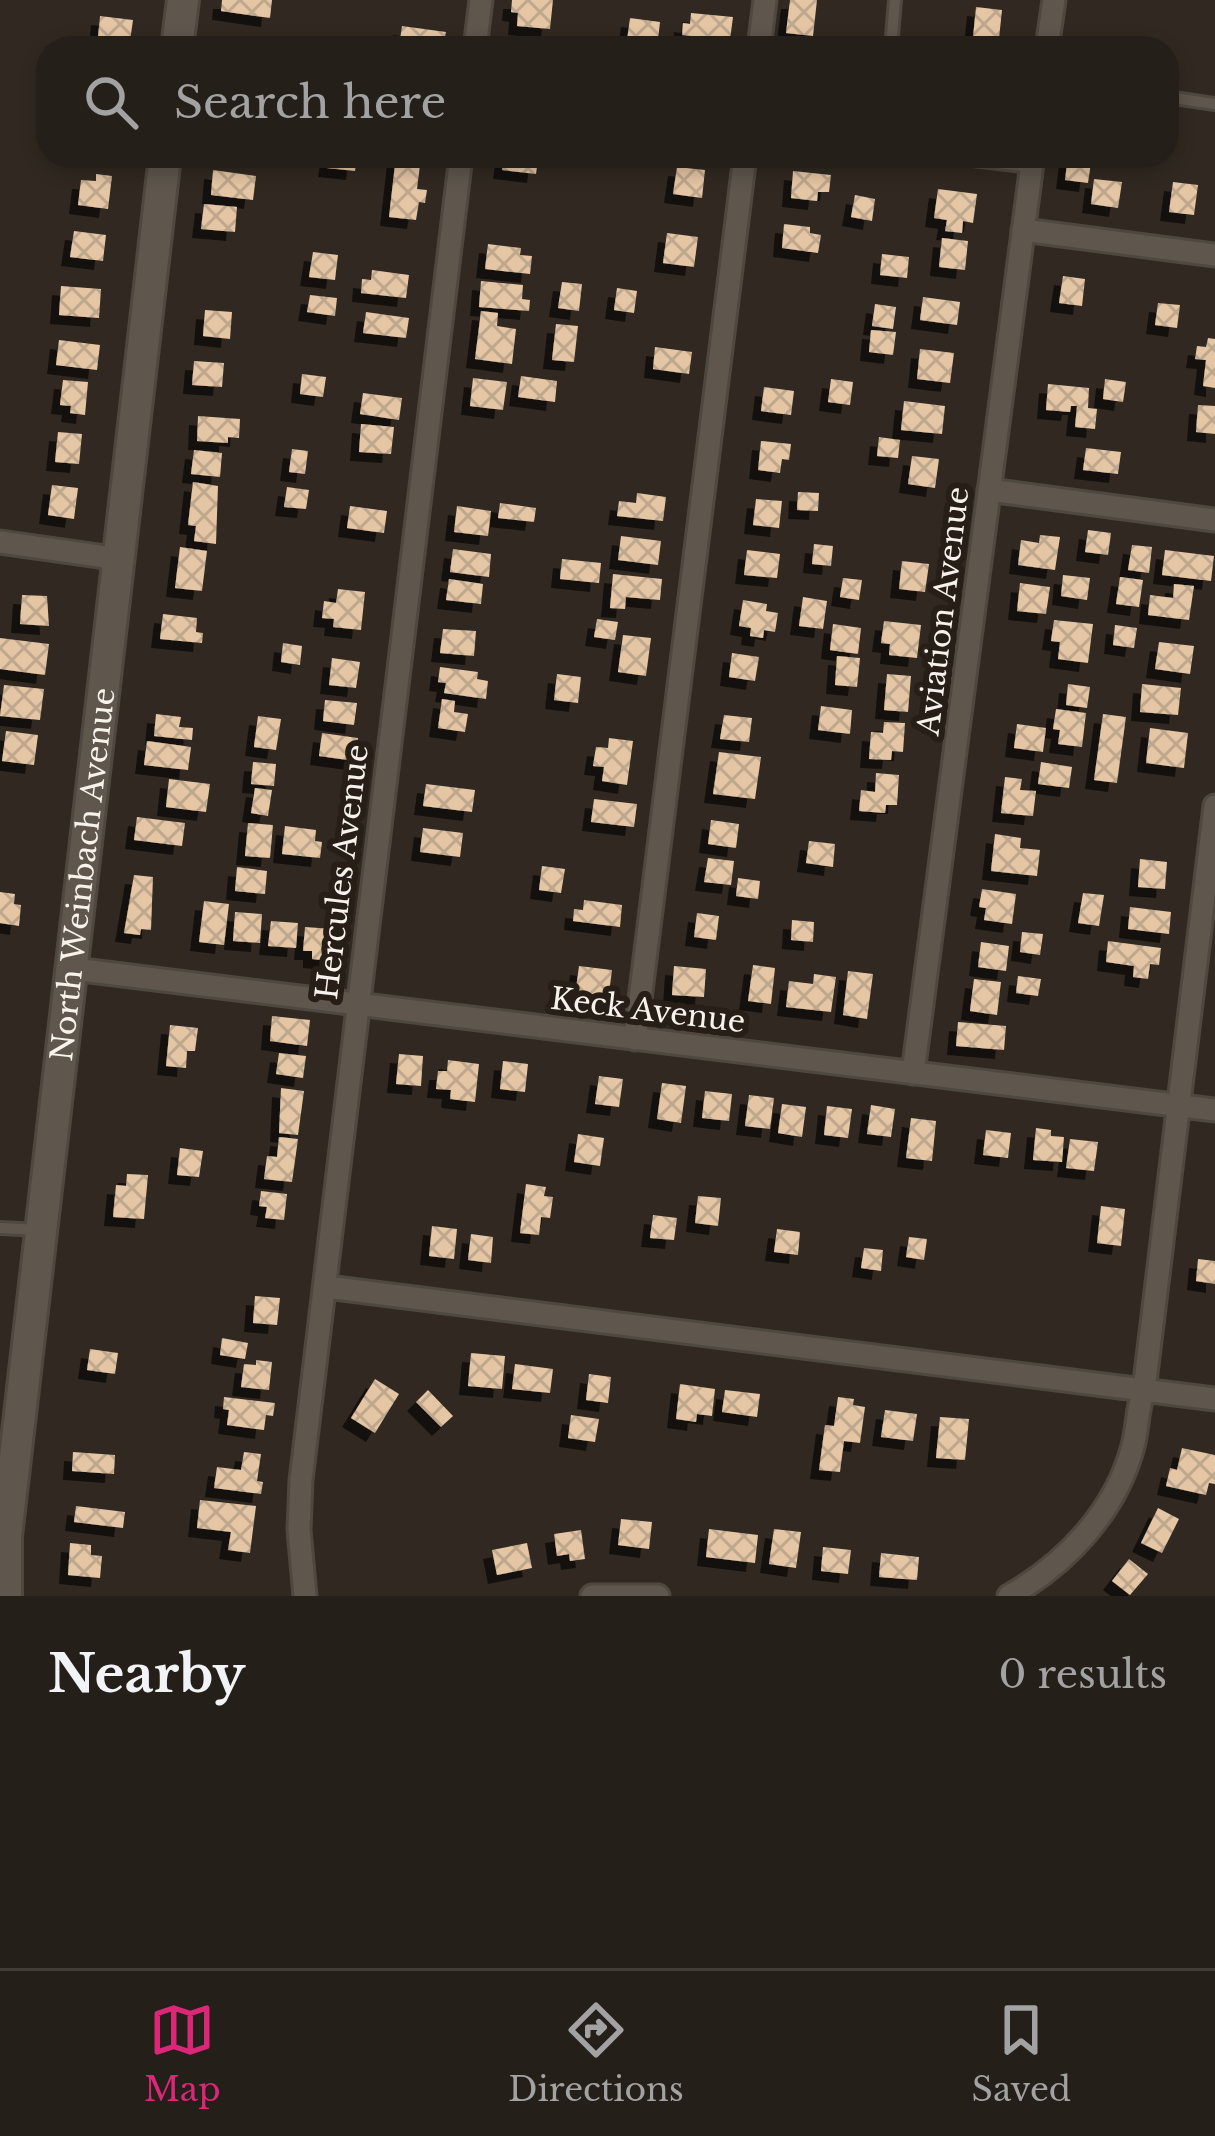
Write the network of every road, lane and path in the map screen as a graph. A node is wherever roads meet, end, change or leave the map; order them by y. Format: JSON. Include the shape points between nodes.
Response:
{"nodes":[{"id":1,"x":183,"y":0,"type":"edge"},
{"id":2,"x":481,"y":0,"type":"edge"},
{"id":3,"x":765,"y":0,"type":"edge"},
{"id":4,"x":895,"y":0,"type":"edge"},
{"id":5,"x":1054,"y":0,"type":"edge"},
{"id":6,"x":178,"y":36,"type":"edge"},
{"id":7,"x":476,"y":36,"type":"edge"},
{"id":8,"x":760,"y":36,"type":"edge"},
{"id":9,"x":892,"y":36,"type":"edge"},
{"id":10,"x":1049,"y":36,"type":"edge"},
{"id":11,"x":1179,"y":100,"type":"edge"},
{"id":12,"x":1215,"y":104,"type":"edge"},
{"id":13,"x":164,"y":168,"type":"edge"},
{"id":14,"x":460,"y":168,"type":"edge"},
{"id":15,"x":744,"y":168,"type":"edge"},
{"id":16,"x":1031,"y":168,"type":"edge"},
{"id":17,"x":1023,"y":230,"type":"junction"},
{"id":18,"x":1215,"y":255,"type":"edge"},
{"id":19,"x":989,"y":490,"type":"junction"},
{"id":20,"x":1215,"y":520,"type":"edge"},
{"id":21,"x":0,"y":542,"type":"edge"},
{"id":22,"x":120,"y":560,"type":"junction"},
{"id":23,"x":1215,"y":806,"type":"edge"},
{"id":24,"x":74,"y":969,"type":"junction"},
{"id":25,"x":356,"y":1004,"type":"junction"},
{"id":26,"x":635,"y":1039,"type":"junction"},
{"id":27,"x":913,"y":1073,"type":"junction"},
{"id":28,"x":1178,"y":1106,"type":"junction"},
{"id":29,"x":1215,"y":1110,"type":"edge"},
{"id":30,"x":0,"y":1228,"type":"edge"},
{"id":31,"x":43,"y":1230,"type":"junction"},
{"id":32,"x":327,"y":1287,"type":"junction"},
{"id":33,"x":1144,"y":1390,"type":"junction"},
{"id":34,"x":1215,"y":1400,"type":"edge"},
{"id":35,"x":6,"y":1596,"type":"edge"},
{"id":36,"x":304,"y":1596,"type":"edge"},
{"id":37,"x":592,"y":1596,"type":"edge"},
{"id":38,"x":658,"y":1596,"type":"edge"},
{"id":39,"x":1009,"y":1596,"type":"edge"}],
"edges":[{"from":1,"to":6,"type":"main road"},
{"from":2,"to":7,"type":"street"},
{"from":3,"to":8,"type":"street"},
{"from":4,"to":9,"type":"lane"},
{"from":5,"to":10,"type":"street"},
{"from":11,"to":12,"type":"lane"},
{"from":13,"to":22,"type":"main road","name":"North Weinbach Avenue"},
{"from":14,"to":25,"type":"street","name":"Hercules Avenue"},
{"from":15,"to":26,"type":"street"},
{"from":16,"to":17,"type":"street","name":"Aviation Avenue"},
{"from":17,"to":18,"type":"street"},
{"from":17,"to":19,"type":"street","name":"Aviation Avenue"},
{"from":19,"to":20,"type":"street"},
{"from":19,"to":27,"type":"street","name":"Aviation Avenue"},
{"from":21,"to":22,"type":"street"},
{"from":22,"to":24,"type":"main road","name":"North Weinbach Avenue"},
{"from":23,"to":28,"type":"street"},
{"from":24,"to":25,"type":"street","name":"Keck Avenue"},
{"from":24,"to":31,"type":"main road","name":"North Weinbach Avenue"},
{"from":25,"to":26,"type":"street","name":"Keck Avenue"},
{"from":25,"to":32,"type":"street","name":"Hercules Avenue"},
{"from":26,"to":27,"type":"street","name":"Keck Avenue"},
{"from":27,"to":28,"type":"street","name":"Keck Avenue"},
{"from":28,"to":29,"type":"street","name":"Keck Avenue"},
{"from":28,"to":33,"type":"street"},
{"from":30,"to":31,"type":"lane"},
{"from":31,"to":35,"type":"main road","name":"North Weinbach Avenue","via":[[6,1536]]},
{"from":32,"to":33,"type":"street"},
{"from":32,"to":36,"type":"street","name":"Hercules Avenue","via":[[301,1480]]},
{"from":33,"to":34,"type":"street"},
{"from":33,"to":39,"type":"street","via":[[1132,1450],[1102,1512],[1065,1556]]},
{"from":37,"to":38,"type":"street"}]}
